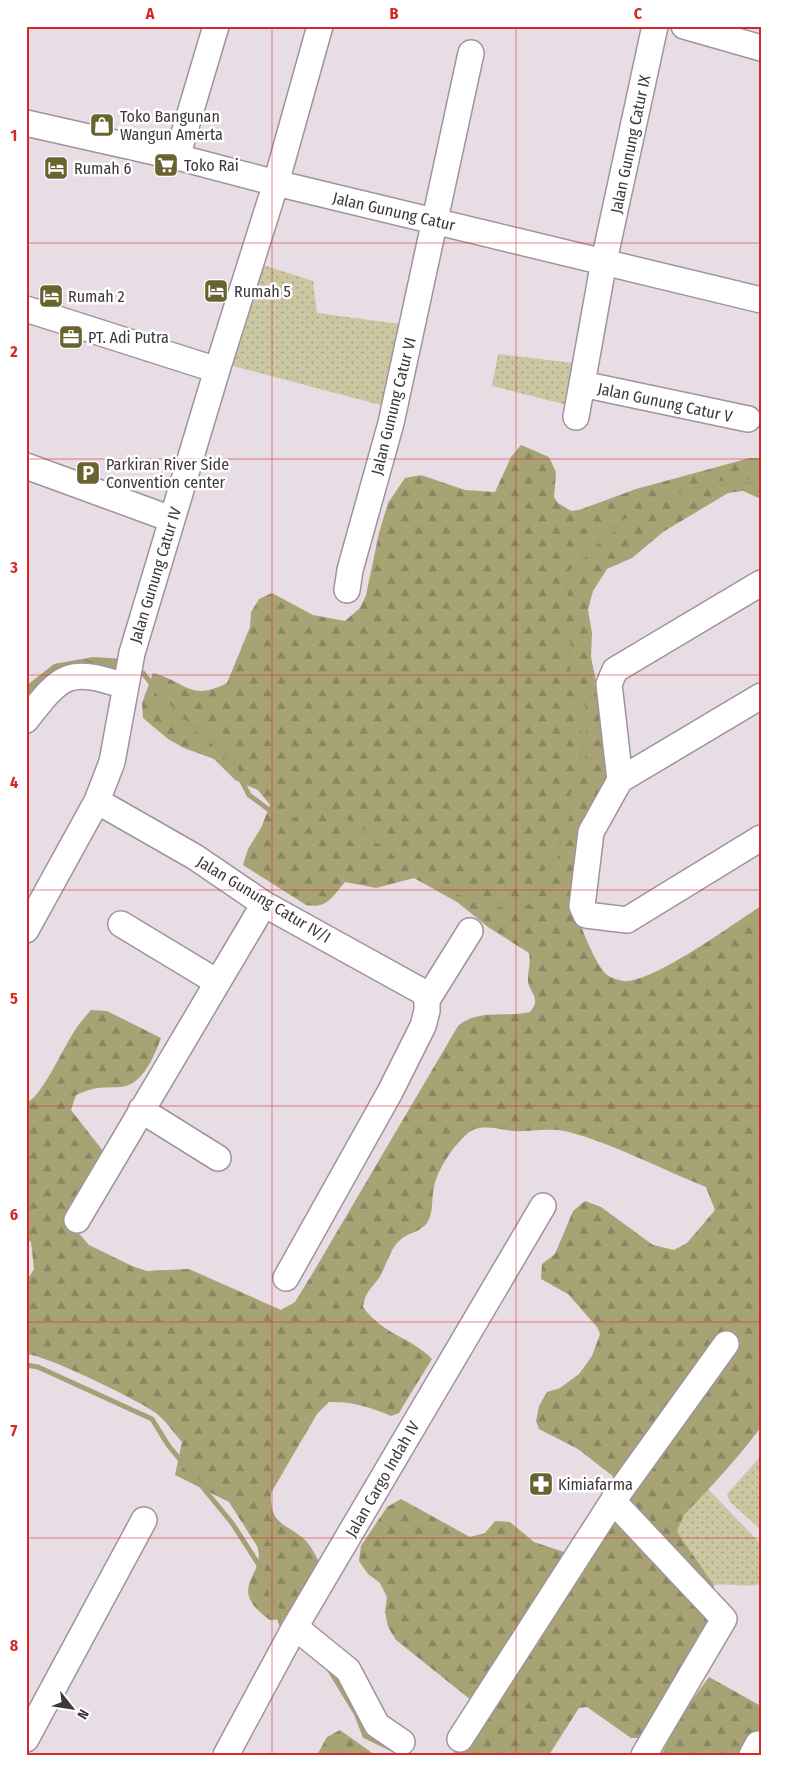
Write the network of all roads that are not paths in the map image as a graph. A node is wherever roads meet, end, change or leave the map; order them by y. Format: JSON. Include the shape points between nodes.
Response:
{"nodes":[{"id":1,"x":216,"y":26,"type":"edge"},
{"id":2,"x":320,"y":26,"type":"edge"},
{"id":3,"x":655,"y":26,"type":"edge"},
{"id":4,"x":684,"y":26,"type":"edge"},
{"id":5,"x":761,"y":48,"type":"edge"},
{"id":6,"x":471,"y":53,"type":"dead end"},
{"id":7,"x":26,"y":123,"type":"edge"},
{"id":8,"x":177,"y":157,"type":"junction"},
{"id":9,"x":276,"y":183,"type":"junction"},
{"id":10,"x":434,"y":220,"type":"junction"},
{"id":11,"x":604,"y":261,"type":"junction"},
{"id":12,"x":761,"y":300,"type":"edge"},
{"id":13,"x":26,"y":309,"type":"edge"},
{"id":14,"x":217,"y":370,"type":"junction"},
{"id":15,"x":582,"y":384,"type":"junction"},
{"id":16,"x":576,"y":417,"type":"dead end"},
{"id":17,"x":748,"y":419,"type":"dead end"},
{"id":18,"x":26,"y":466,"type":"edge"},
{"id":19,"x":172,"y":519,"type":"junction"},
{"id":20,"x":761,"y":583,"type":"edge"},
{"id":21,"x":347,"y":590,"type":"dead end"},
{"id":22,"x":125,"y":684,"type":"junction"},
{"id":23,"x":761,"y":696,"type":"edge"},
{"id":24,"x":26,"y":720,"type":"edge"},
{"id":25,"x":620,"y":780,"type":"junction"},
{"id":26,"x":97,"y":801,"type":"junction"},
{"id":27,"x":761,"y":838,"type":"edge"},
{"id":28,"x":264,"y":904,"type":"junction"},
{"id":29,"x":121,"y":924,"type":"dead end"},
{"id":30,"x":26,"y":930,"type":"edge"},
{"id":31,"x":470,"y":931,"type":"dead end"},
{"id":32,"x":217,"y":982,"type":"junction"},
{"id":33,"x":427,"y":1000,"type":"junction"},
{"id":34,"x":142,"y":1110,"type":"junction"},
{"id":35,"x":218,"y":1158,"type":"dead end"},
{"id":36,"x":543,"y":1206,"type":"dead end"},
{"id":37,"x":77,"y":1220,"type":"dead end"},
{"id":38,"x":286,"y":1278,"type":"dead end"},
{"id":39,"x":726,"y":1344,"type":"dead end"},
{"id":40,"x":613,"y":1502,"type":"junction"},
{"id":41,"x":144,"y":1520,"type":"dead end"},
{"id":42,"x":295,"y":1627,"type":"junction"},
{"id":43,"x":26,"y":1739,"type":"edge"},
{"id":44,"x":460,"y":1740,"type":"dead end"},
{"id":45,"x":402,"y":1742,"type":"dead end"},
{"id":46,"x":226,"y":1755,"type":"edge"},
{"id":47,"x":644,"y":1755,"type":"edge"}],
"edges":[{"from":1,"to":8,"type":"street"},
{"from":2,"to":9,"type":"street"},
{"from":3,"to":11,"type":"street","name":"Jalan Gunung Catur IX"},
{"from":4,"to":5,"type":"street"},
{"from":6,"to":10,"type":"street","name":"Jalan Gunung Catur VI"},
{"from":7,"to":8,"type":"street","name":"Jalan Gunung Catur"},
{"from":8,"to":9,"type":"street","name":"Jalan Gunung Catur"},
{"from":9,"to":10,"type":"street","name":"Jalan Gunung Catur"},
{"from":9,"to":14,"type":"street","name":"Jalan Gunung Catur IV"},
{"from":10,"to":11,"type":"street","name":"Jalan Gunung Catur"},
{"from":10,"to":21,"type":"street","name":"Jalan Gunung Catur VI","via":[[391,423]]},
{"from":11,"to":12,"type":"street","name":"Jalan Gunung Catur"},
{"from":11,"to":15,"type":"street","name":"Jalan Gunung Catur IX"},
{"from":13,"to":14,"type":"street"},
{"from":14,"to":19,"type":"street","name":"Jalan Gunung Catur IV"},
{"from":15,"to":16,"type":"street","name":"Jalan Gunung Catur IX"},
{"from":15,"to":17,"type":"street","name":"Jalan Gunung Catur V"},
{"from":18,"to":19,"type":"street"},
{"from":19,"to":22,"type":"street","name":"Jalan Gunung Catur IV"},
{"from":20,"to":25,"type":"street","via":[[615,670],[609,684]]},
{"from":22,"to":24,"type":"street","via":[[77,674],[55,685]]},
{"from":22,"to":26,"type":"street","name":"Jalan Gunung Catur IV","via":[[112,762]]},
{"from":23,"to":25,"type":"street"},
{"from":25,"to":27,"type":"street","via":[[591,832],[582,906],[586,915],[627,920]]},
{"from":26,"to":28,"type":"street","name":"Jalan Gunung Catur IV/I","via":[[195,857]]},
{"from":26,"to":30,"type":"street","name":"Jalan Gunung Catur IV"},
{"from":28,"to":32,"type":"street"},
{"from":28,"to":33,"type":"street","name":"Jalan Gunung Catur IV/I","via":[[423,992]]},
{"from":29,"to":32,"type":"street"},
{"from":31,"to":33,"type":"street"},
{"from":32,"to":34,"type":"street"},
{"from":33,"to":38,"type":"street","via":[[423,1026],[390,1092]]},
{"from":34,"to":35,"type":"street"},
{"from":34,"to":37,"type":"street"},
{"from":36,"to":42,"type":"street","name":"Jalan Cargo Indah IV"},
{"from":39,"to":40,"type":"street"},
{"from":40,"to":44,"type":"street"},
{"from":40,"to":47,"type":"street","via":[[724,1619]]},
{"from":41,"to":43,"type":"street"},
{"from":42,"to":45,"type":"street","via":[[348,1670],[377,1725]]},
{"from":42,"to":46,"type":"street","name":"Jalan Cargo Indah IV"}]}
